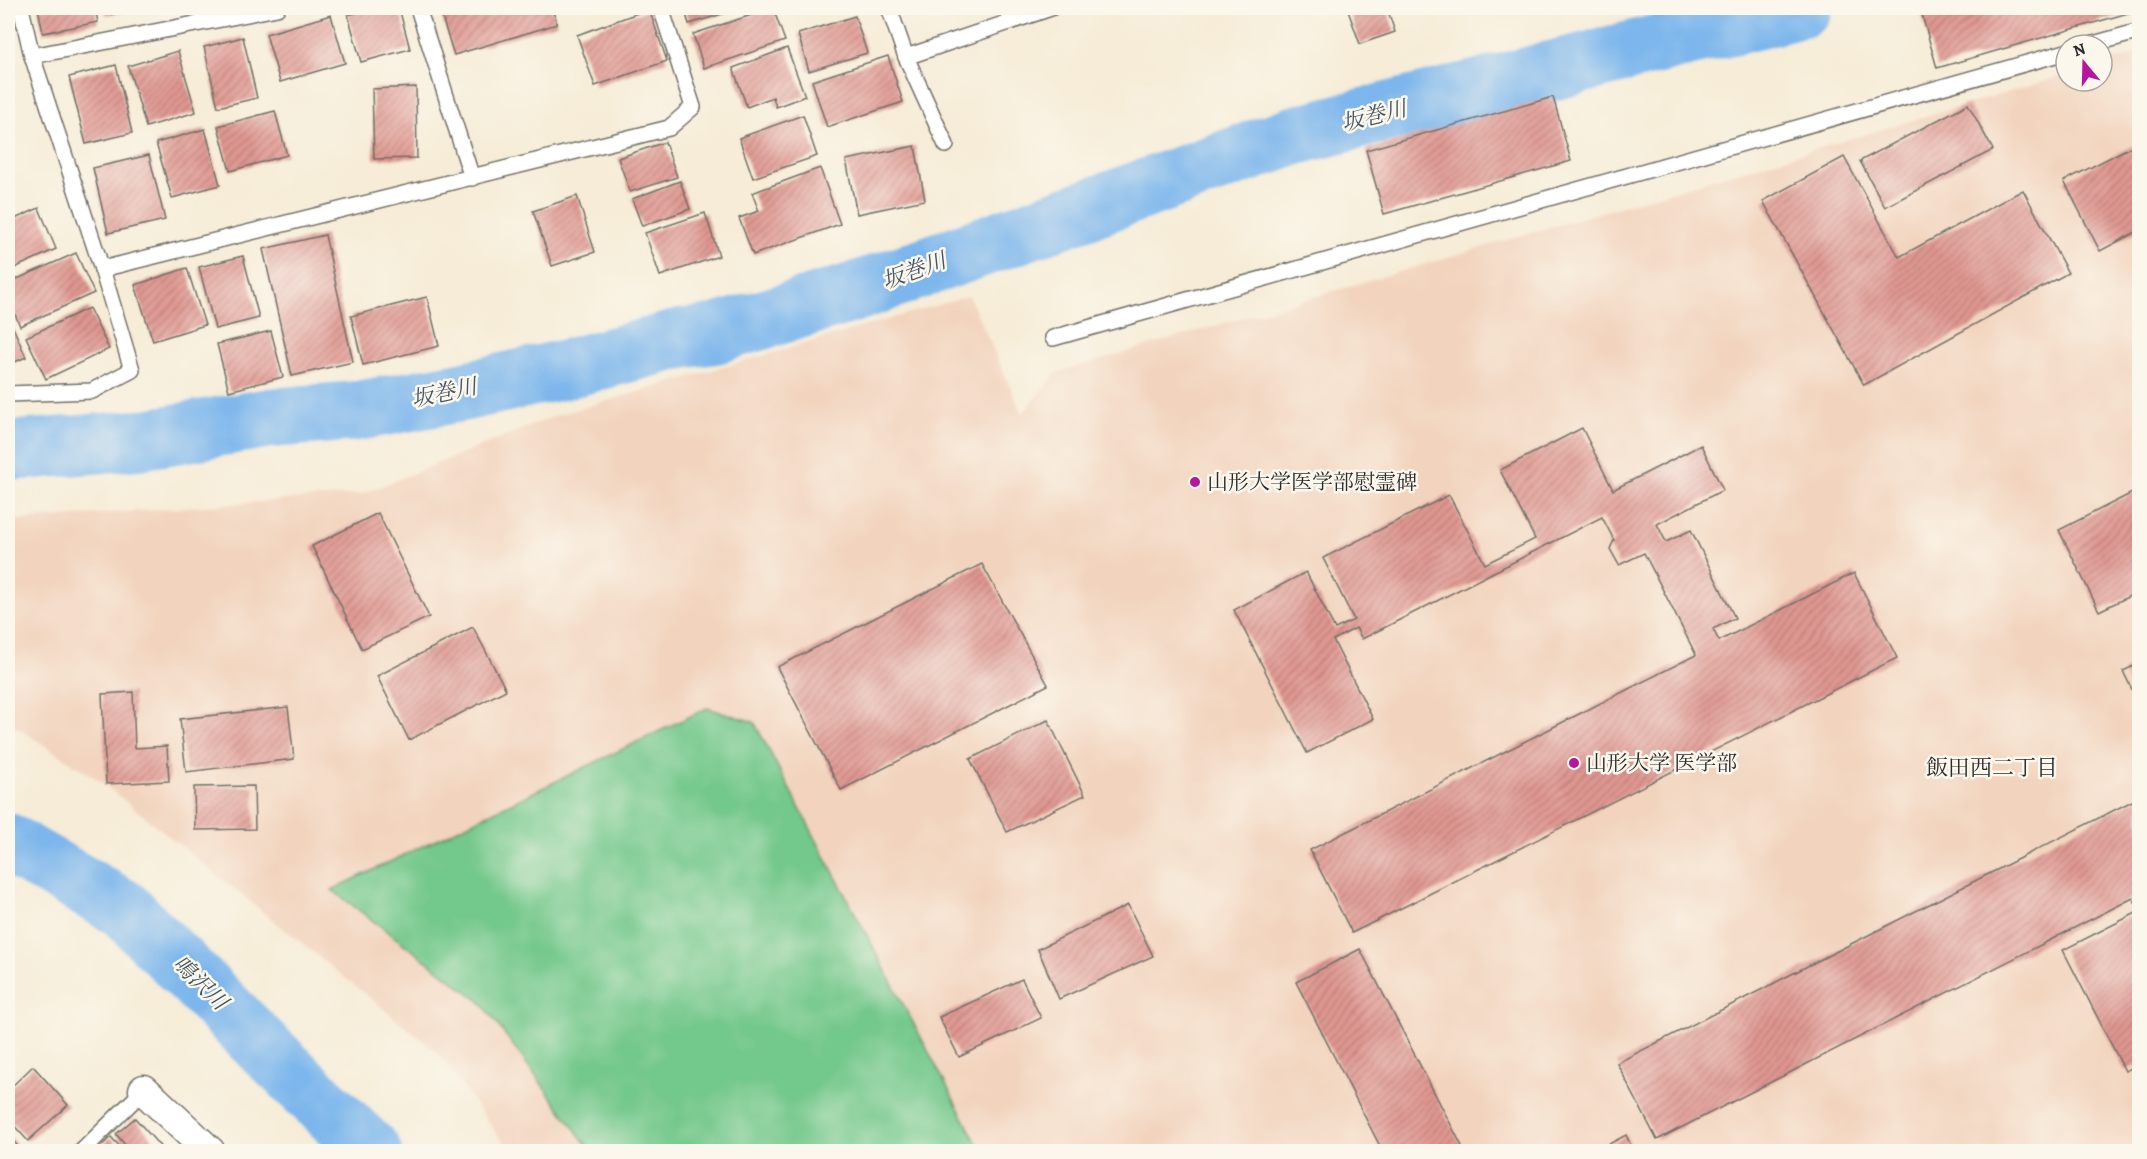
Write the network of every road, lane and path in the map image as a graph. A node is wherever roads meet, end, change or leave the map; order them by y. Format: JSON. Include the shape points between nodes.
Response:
{"nodes":[{"id":1,"x":21,"y":8,"type":"edge"},
{"id":2,"x":277,"y":8,"type":"edge"},
{"id":3,"x":418,"y":8,"type":"edge"},
{"id":4,"x":661,"y":8,"type":"edge"},
{"id":5,"x":889,"y":8,"type":"edge"},
{"id":6,"x":1051,"y":8,"type":"edge"},
{"id":7,"x":2139,"y":31,"type":"edge"},
{"id":8,"x":2114,"y":38,"type":"edge"},
{"id":9,"x":2054,"y":55,"type":"edge"},
{"id":10,"x":32,"y":56,"type":"junction"},
{"id":11,"x":906,"y":57,"type":"junction"},
{"id":12,"x":946,"y":145,"type":"dead end"},
{"id":13,"x":472,"y":178,"type":"junction"},
{"id":14,"x":102,"y":269,"type":"junction"},
{"id":15,"x":1053,"y":338,"type":"dead end"},
{"id":16,"x":8,"y":394,"type":"edge"},
{"id":17,"x":144,"y":1090,"type":"joint"},
{"id":18,"x":81,"y":1152,"type":"edge"},
{"id":19,"x":210,"y":1152,"type":"edge"}],
"edges":[{"from":1,"to":10,"type":"lane"},
{"from":2,"to":10,"type":"lane"},
{"from":3,"to":13,"type":"lane"},
{"from":4,"to":13,"type":"lane","via":[[693,107],[669,128]]},
{"from":5,"to":11,"type":"lane"},
{"from":6,"to":11,"type":"lane"},
{"from":7,"to":8,"type":"lane"},
{"from":9,"to":15,"type":"lane"},
{"from":10,"to":14,"type":"lane"},
{"from":11,"to":12,"type":"lane"},
{"from":13,"to":14,"type":"lane"},
{"from":14,"to":16,"type":"lane","via":[[132,370],[92,391]]},
{"from":17,"to":18,"type":"lane"},
{"from":17,"to":19,"type":"street"}]}
